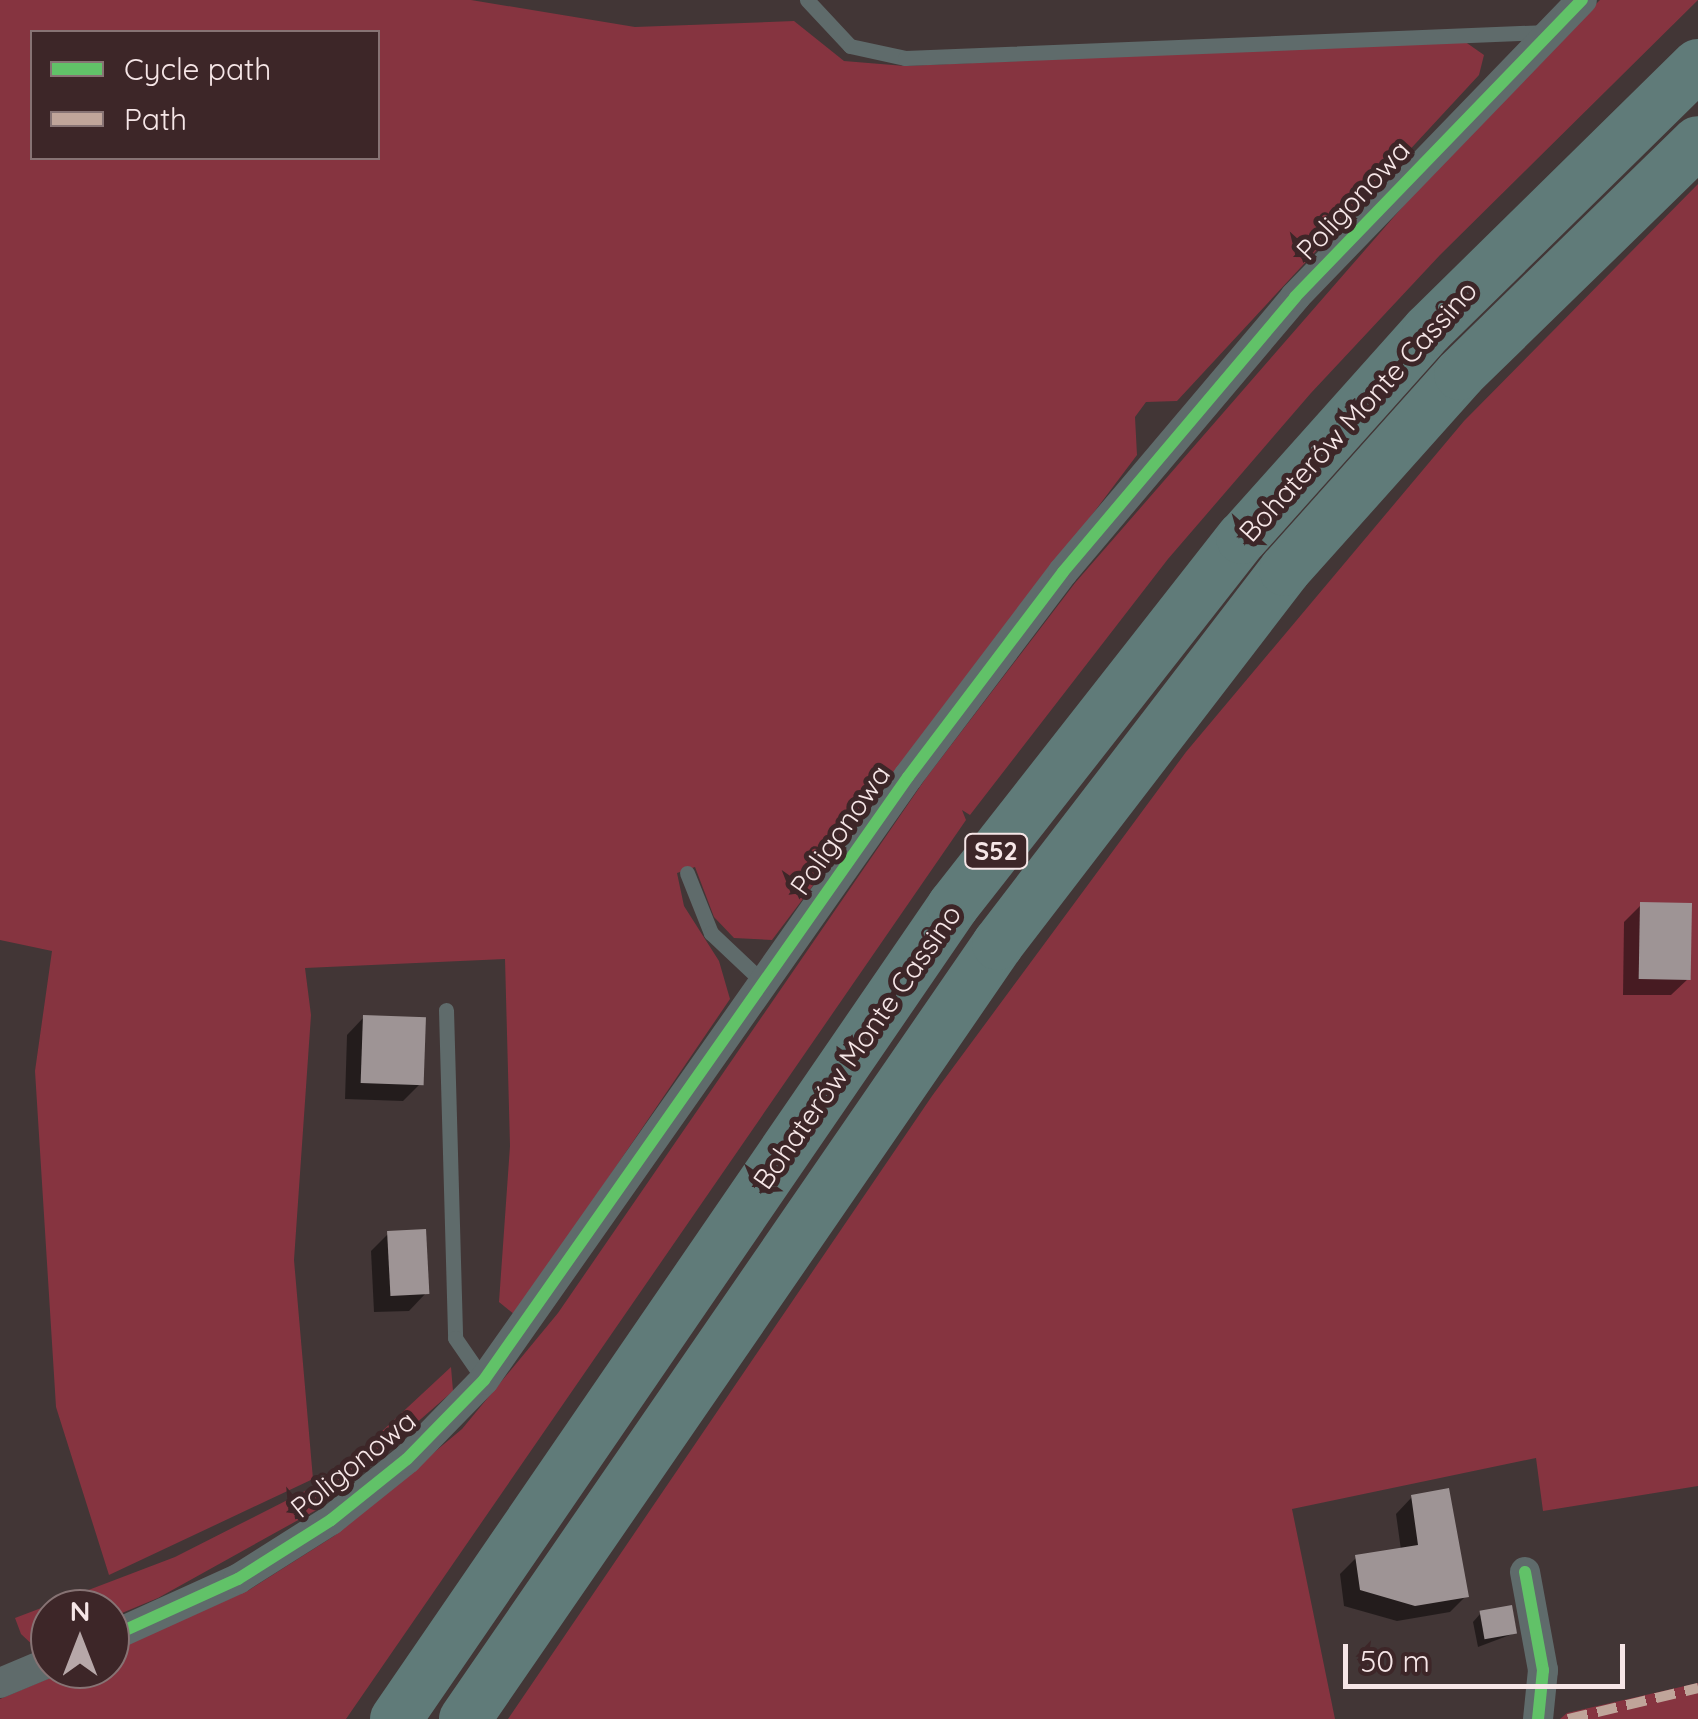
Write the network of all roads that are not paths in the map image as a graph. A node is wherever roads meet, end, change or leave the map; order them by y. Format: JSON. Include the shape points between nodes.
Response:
{"nodes":[{"id":1,"x":807,"y":0,"type":"edge"},
{"id":2,"x":1582,"y":0,"type":"edge"},
{"id":3,"x":1547,"y":32,"type":"junction"},
{"id":4,"x":1698,"y":65,"type":"edge"},
{"id":5,"x":1698,"y":142,"type":"edge"},
{"id":6,"x":687,"y":873,"type":"dead end"},
{"id":7,"x":762,"y":982,"type":"junction"},
{"id":8,"x":446,"y":1010,"type":"dead end"},
{"id":9,"x":484,"y":1380,"type":"junction"},
{"id":10,"x":1525,"y":1572,"type":"dead end"},
{"id":11,"x":130,"y":1628,"type":"edge"},
{"id":12,"x":30,"y":1670,"type":"edge"},
{"id":13,"x":0,"y":1683,"type":"edge"},
{"id":14,"x":396,"y":1719,"type":"edge"},
{"id":15,"x":465,"y":1719,"type":"edge"},
{"id":16,"x":1538,"y":1719,"type":"edge"}],
"edges":[{"from":1,"to":3,"type":"lane","via":[[850,46],[906,58]]},
{"from":2,"to":3,"type":"street","name":"Poligonowa"},
{"from":3,"to":7,"type":"street","name":"Poligonowa","via":[[1295,297],[1163,450],[908,777]]},
{"from":4,"to":14,"type":"highway","name":"Bohaterów Monte Cassino","number":"S52","via":[[1428,330],[1242,538],[954,906]]},
{"from":5,"to":15,"type":"highway","name":"Bohaterów Monte Cassino","number":"S52","via":[[1460,374],[1286,570],[998,944]]},
{"from":6,"to":7,"type":"lane","via":[[710,933]]},
{"from":7,"to":9,"type":"street","name":"Poligonowa"},
{"from":8,"to":9,"type":"lane","via":[[454,1338]]},
{"from":9,"to":11,"type":"street","name":"Poligonowa","via":[[407,1459],[331,1520],[238,1579]]},
{"from":10,"to":16,"type":"street","via":[[1543,1670]]},
{"from":12,"to":13,"type":"street"}]}
